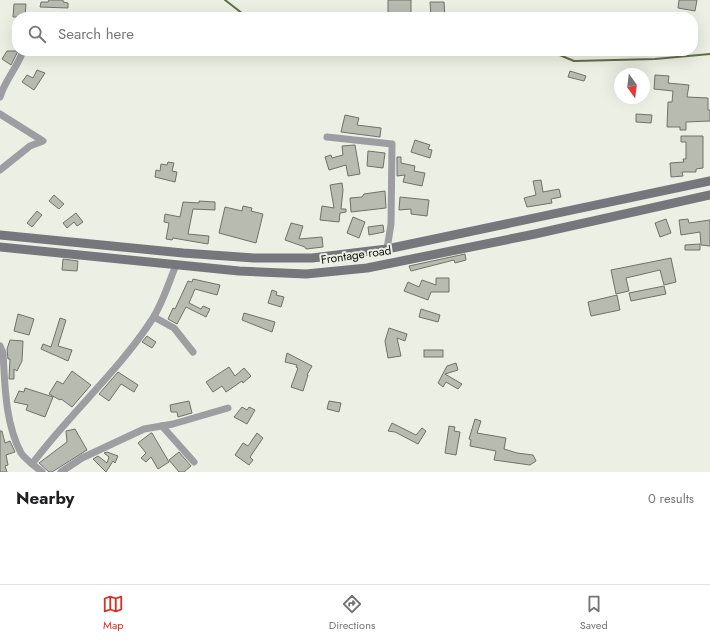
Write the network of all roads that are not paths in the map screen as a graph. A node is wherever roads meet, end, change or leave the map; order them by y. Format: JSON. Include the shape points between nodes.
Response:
{"nodes":[{"id":1,"x":21,"y":56,"type":"edge"},
{"id":2,"x":0,"y":97,"type":"edge"},
{"id":3,"x":0,"y":114,"type":"edge"},
{"id":4,"x":326,"y":137,"type":"dead end"},
{"id":5,"x":0,"y":170,"type":"edge"},
{"id":6,"x":710,"y":181,"type":"edge"},
{"id":7,"x":710,"y":195,"type":"edge"},
{"id":8,"x":0,"y":235,"type":"edge"},
{"id":9,"x":0,"y":247,"type":"edge"},
{"id":10,"x":387,"y":249,"type":"junction"},
{"id":11,"x":364,"y":253,"type":"junction"},
{"id":12,"x":176,"y":264,"type":"junction"},
{"id":13,"x":367,"y":268,"type":"junction"},
{"id":14,"x":154,"y":317,"type":"junction"},
{"id":15,"x":0,"y":346,"type":"edge"},
{"id":16,"x":193,"y":352,"type":"dead end"},
{"id":17,"x":228,"y":408,"type":"dead end"},
{"id":18,"x":162,"y":426,"type":"junction"},
{"id":19,"x":194,"y":462,"type":"dead end"},
{"id":20,"x":32,"y":464,"type":"junction"},
{"id":21,"x":42,"y":472,"type":"edge"},
{"id":22,"x":61,"y":472,"type":"edge"}],
"edges":[{"from":1,"to":2,"type":"street","via":[[3,86]]},
{"from":3,"to":5,"type":"street","via":[[43,141],[30,146]]},
{"from":4,"to":10,"type":"street","via":[[392,144],[391,224]]},
{"from":6,"to":10,"type":"main road"},
{"from":7,"to":13,"type":"main road","name":"Frontage road"},
{"from":8,"to":11,"type":"main road","via":[[254,258],[312,258]]},
{"from":9,"to":12,"type":"main road","name":"Frontage road"},
{"from":10,"to":11,"type":"main road"},
{"from":11,"to":13,"type":"main road"},
{"from":12,"to":13,"type":"main road","name":"Frontage road","via":[[239,271],[306,274]]},
{"from":12,"to":14,"type":"street"},
{"from":14,"to":16,"type":"street","via":[[174,328]]},
{"from":14,"to":20,"type":"street","via":[[116,369],[55,433]]},
{"from":15,"to":20,"type":"street","via":[[3,353],[8,410],[15,437],[22,454]]},
{"from":17,"to":18,"type":"street"},
{"from":18,"to":19,"type":"street"},
{"from":18,"to":22,"type":"street","via":[[131,434],[122,441],[82,458]]},
{"from":20,"to":21,"type":"street"}]}
